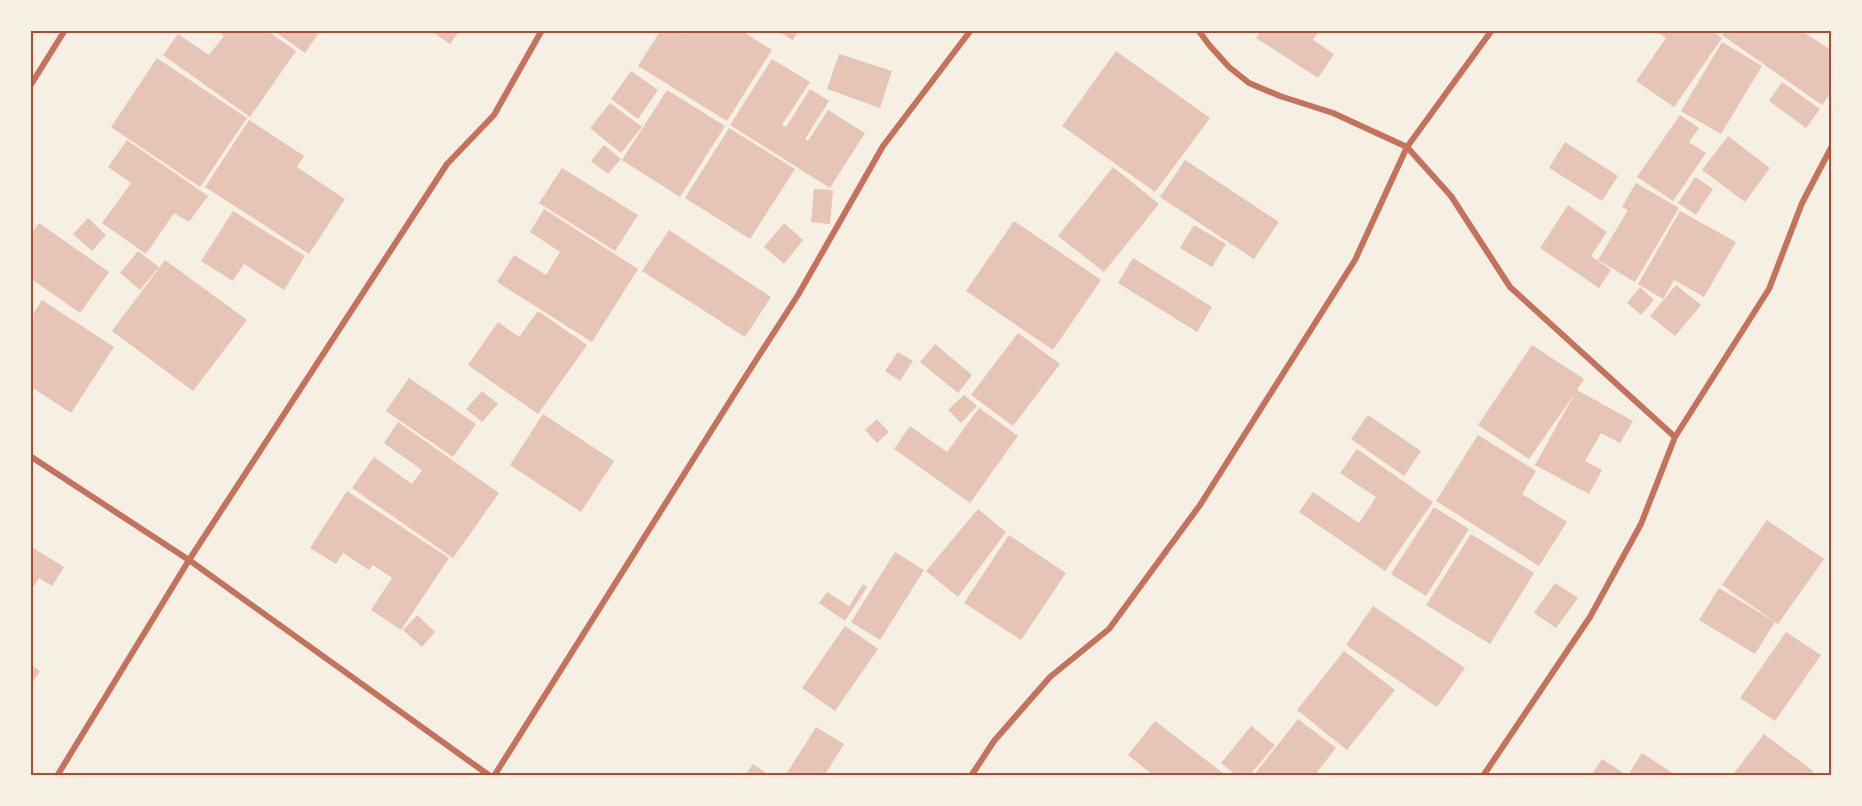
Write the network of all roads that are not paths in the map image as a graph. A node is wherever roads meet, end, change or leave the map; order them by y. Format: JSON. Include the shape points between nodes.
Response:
{"nodes":[{"id":1,"x":65,"y":30,"type":"edge"},
{"id":2,"x":542,"y":30,"type":"edge"},
{"id":3,"x":971,"y":30,"type":"edge"},
{"id":4,"x":1198,"y":30,"type":"edge"},
{"id":5,"x":1492,"y":30,"type":"edge"},
{"id":6,"x":30,"y":86,"type":"edge"},
{"id":7,"x":1832,"y":146,"type":"edge"},
{"id":8,"x":1407,"y":147,"type":"junction"},
{"id":9,"x":1675,"y":437,"type":"junction"},
{"id":10,"x":30,"y":456,"type":"edge"},
{"id":11,"x":189,"y":560,"type":"junction"},
{"id":12,"x":57,"y":776,"type":"edge"},
{"id":13,"x":492,"y":776,"type":"edge"},
{"id":14,"x":970,"y":776,"type":"edge"},
{"id":15,"x":1483,"y":776,"type":"edge"}],
"edges":[{"from":1,"to":6,"type":"street"},
{"from":2,"to":11,"type":"street","via":[[494,115],[447,164]]},
{"from":3,"to":13,"type":"street","via":[[883,146],[798,295]]},
{"from":4,"to":8,"type":"street","via":[[1229,67],[1250,83],[1333,113]]},
{"from":5,"to":8,"type":"street"},
{"from":7,"to":9,"type":"street","via":[[1802,203],[1769,289]]},
{"from":8,"to":9,"type":"street","via":[[1451,196],[1510,287]]},
{"from":8,"to":14,"type":"street","via":[[1355,260],[1200,505],[1109,629],[1050,678],[994,741]]},
{"from":9,"to":15,"type":"street","via":[[1641,524],[1590,617]]},
{"from":10,"to":11,"type":"street"},
{"from":11,"to":12,"type":"street"},
{"from":11,"to":13,"type":"street"}]}
